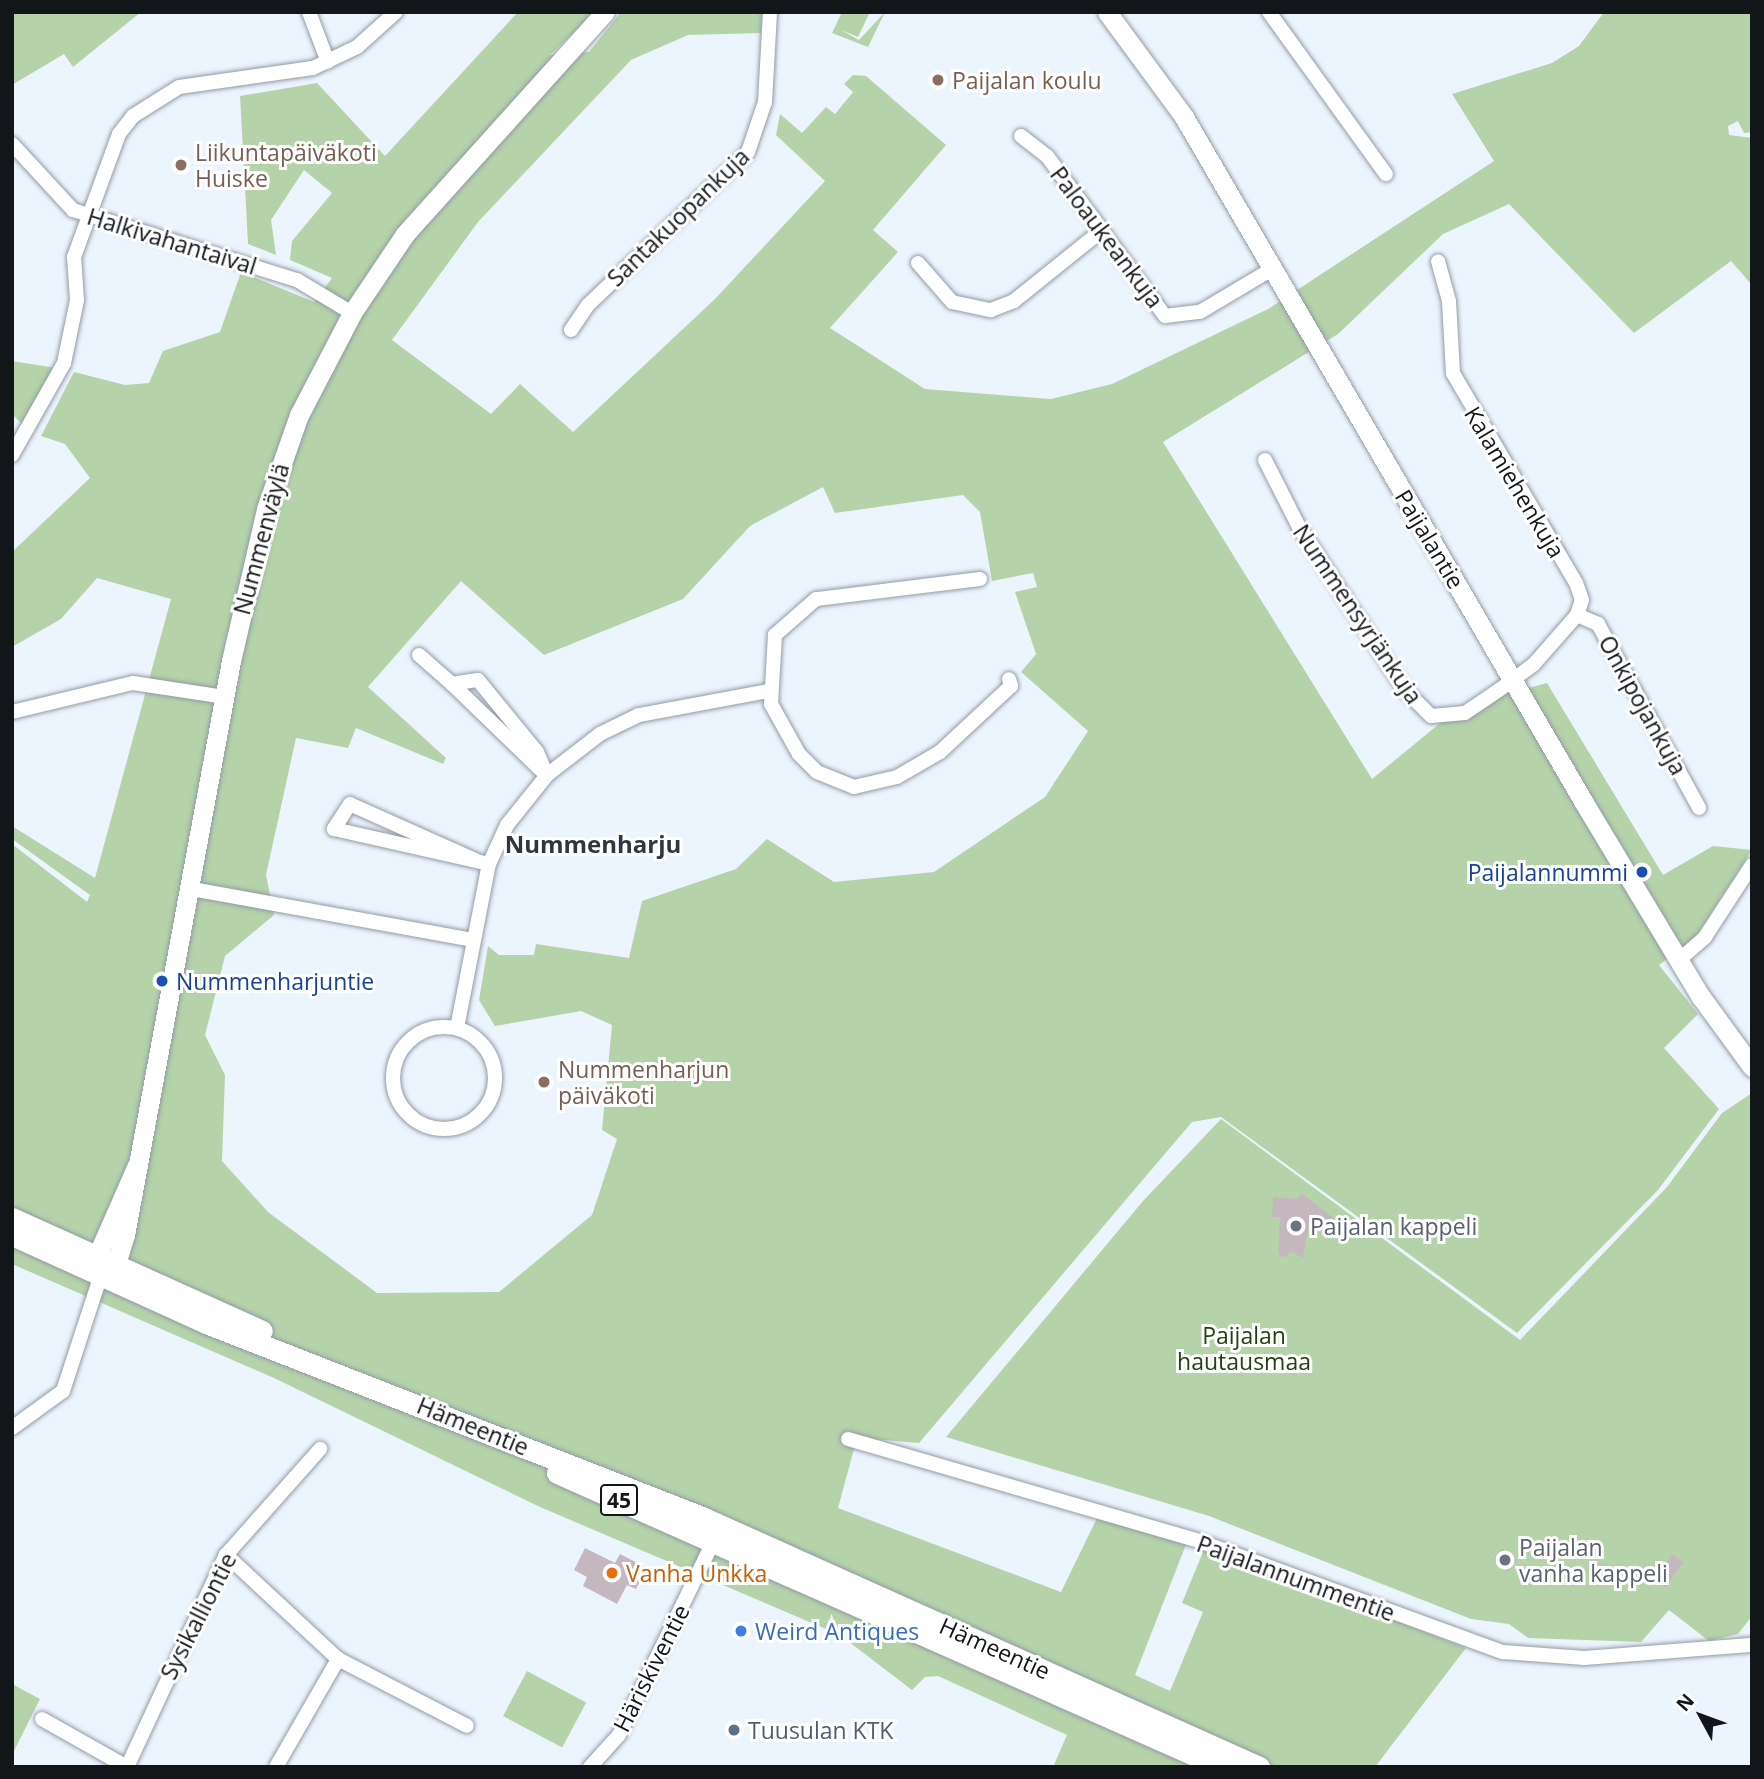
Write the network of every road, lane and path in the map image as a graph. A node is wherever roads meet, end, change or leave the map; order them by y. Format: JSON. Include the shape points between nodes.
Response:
{"nodes":[{"id":1,"x":309,"y":12,"type":"edge"},
{"id":2,"x":396,"y":12,"type":"edge"},
{"id":3,"x":605,"y":12,"type":"edge"},
{"id":4,"x":770,"y":12,"type":"edge"},
{"id":5,"x":1269,"y":12,"type":"edge"},
{"id":6,"x":1109,"y":13,"type":"edge"},
{"id":7,"x":328,"y":62,"type":"junction"},
{"id":8,"x":1021,"y":136,"type":"dead end"},
{"id":9,"x":12,"y":144,"type":"edge"},
{"id":10,"x":1386,"y":174,"type":"dead end"},
{"id":11,"x":87,"y":216,"type":"junction"},
{"id":12,"x":1101,"y":231,"type":"junction"},
{"id":13,"x":1438,"y":261,"type":"dead end"},
{"id":14,"x":918,"y":262,"type":"dead end"},
{"id":15,"x":1272,"y":269,"type":"junction"},
{"id":16,"x":352,"y":313,"type":"junction"},
{"id":17,"x":571,"y":330,"type":"dead end"},
{"id":18,"x":12,"y":455,"type":"edge"},
{"id":19,"x":1265,"y":460,"type":"dead end"},
{"id":20,"x":980,"y":579,"type":"dead end"},
{"id":21,"x":1577,"y":615,"type":"junction"},
{"id":22,"x":419,"y":655,"type":"dead end"},
{"id":23,"x":1009,"y":678,"type":"dead end"},
{"id":24,"x":1515,"y":678,"type":"junction"},
{"id":25,"x":452,"y":684,"type":"junction"},
{"id":26,"x":769,"y":691,"type":"junction"},
{"id":27,"x":224,"y":697,"type":"junction"},
{"id":28,"x":12,"y":712,"type":"edge"},
{"id":29,"x":544,"y":772,"type":"junction"},
{"id":30,"x":1699,"y":808,"type":"dead end"},
{"id":31,"x":482,"y":862,"type":"junction"},
{"id":32,"x":1752,"y":865,"type":"edge"},
{"id":33,"x":192,"y":889,"type":"junction"},
{"id":34,"x":472,"y":940,"type":"junction"},
{"id":35,"x":1679,"y":960,"type":"junction"},
{"id":36,"x":457,"y":1028,"type":"junction"},
{"id":37,"x":1752,"y":1067,"type":"edge"},
{"id":38,"x":12,"y":1218,"type":"edge"},
{"id":39,"x":12,"y":1235,"type":"edge"},
{"id":40,"x":105,"y":1265,"type":"junction"},
{"id":41,"x":12,"y":1428,"type":"edge"},
{"id":42,"x":848,"y":1439,"type":"dead end"},
{"id":43,"x":320,"y":1449,"type":"dead end"},
{"id":44,"x":717,"y":1534,"type":"junction"},
{"id":45,"x":226,"y":1555,"type":"junction"},
{"id":46,"x":1752,"y":1645,"type":"edge"},
{"id":47,"x":338,"y":1659,"type":"junction"},
{"id":48,"x":42,"y":1719,"type":"dead end"},
{"id":49,"x":467,"y":1726,"type":"dead end"},
{"id":50,"x":591,"y":1766,"type":"edge"},
{"id":51,"x":127,"y":1767,"type":"edge"},
{"id":52,"x":276,"y":1767,"type":"edge"},
{"id":53,"x":1221,"y":1767,"type":"edge"},
{"id":54,"x":1259,"y":1767,"type":"edge"}],
"edges":[{"from":1,"to":7,"type":"street"},
{"from":2,"to":7,"type":"street"},
{"from":3,"to":16,"type":"street","name":"Nummenväylä","via":[[405,234]]},
{"from":4,"to":17,"type":"street","name":"Santakuopankuja","via":[[765,102],[748,152],[588,304]]},
{"from":5,"to":10,"type":"street"},
{"from":6,"to":15,"type":"street","name":"Paijalantie","via":[[1184,117]]},
{"from":7,"to":11,"type":"street","via":[[292,75],[179,87],[156,97],[119,134]]},
{"from":8,"to":12,"type":"street","name":"Paloaukeankuja","via":[[1046,156]]},
{"from":9,"to":11,"type":"street","name":"Halkivahantaival","via":[[48,190]]},
{"from":11,"to":16,"type":"street","name":"Halkivahantaival","via":[[297,280]]},
{"from":11,"to":18,"type":"street","via":[[74,257],[77,300],[64,363]]},
{"from":12,"to":14,"type":"street","via":[[1014,300],[991,310],[952,302]]},
{"from":12,"to":15,"type":"street","name":"Paloaukeankuja","via":[[1165,316],[1200,312]]},
{"from":13,"to":21,"type":"street","name":"Kalamiehenkuja","via":[[1449,301],[1453,373],[1576,583],[1582,600]]},
{"from":15,"to":24,"type":"street","name":"Paijalantie"},
{"from":16,"to":27,"type":"street","name":"Nummenväylä","via":[[281,461]]},
{"from":19,"to":24,"type":"street","name":"Nummensyrjänkuja","via":[[1299,527],[1417,707],[1450,718]]},
{"from":20,"to":26,"type":"street","via":[[816,599],[775,635]]},
{"from":21,"to":24,"type":"street"},
{"from":21,"to":30,"type":"street","name":"Onkipojankuja","via":[[1598,624]]},
{"from":22,"to":25,"type":"street"},
{"from":23,"to":26,"type":"street","via":[[1011,686],[940,752],[897,777],[854,787],[817,772],[799,754],[779,727]]},
{"from":24,"to":35,"type":"street","name":"Paijalantie"},
{"from":25,"to":29,"type":"street"},
{"from":25,"to":29,"type":"street","via":[[478,680],[537,752]]},
{"from":26,"to":29,"type":"street","via":[[639,715],[600,734]]},
{"from":27,"to":28,"type":"street","via":[[133,683]]},
{"from":27,"to":33,"type":"street","name":"Nummenväylä"},
{"from":29,"to":31,"type":"street"},
{"from":31,"to":31,"type":"street","via":[[350,804],[334,829],[407,846]]},
{"from":31,"to":34,"type":"street"},
{"from":32,"to":35,"type":"street","via":[[1705,937]]},
{"from":33,"to":34,"type":"street"},
{"from":33,"to":40,"type":"street","name":"Nummenväylä","via":[[136,1165]]},
{"from":34,"to":36,"type":"street"},
{"from":35,"to":37,"type":"street","name":"Paijalantie"},
{"from":36,"to":36,"type":"street","via":[[418,1033],[394,1064],[400,1105],[436,1129],[476,1118],[494,1090],[488,1052]]},
{"from":38,"to":40,"type":"main road","name":"Hämeentie","number":"45"},
{"from":39,"to":40,"type":"main road","name":"Hämeentie","number":"45"},
{"from":40,"to":41,"type":"street","via":[[63,1391]]},
{"from":40,"to":44,"type":"main road","name":"Hämeentie","number":"45"},
{"from":42,"to":46,"type":"street","name":"Paijalannummentie","via":[[1199,1541],[1503,1652],[1585,1658]]},
{"from":43,"to":45,"type":"street","name":"Sysikalliontie"},
{"from":44,"to":50,"type":"street","name":"Häriskiventie","via":[[620,1735]]},
{"from":44,"to":53,"type":"main road","name":"Hämeentie","number":"45"},
{"from":44,"to":54,"type":"main road","name":"Hämeentie","number":"45"},
{"from":45,"to":47,"type":"street"},
{"from":45,"to":51,"type":"street","name":"Sysikalliontie"},
{"from":47,"to":49,"type":"street"},
{"from":47,"to":52,"type":"street"},
{"from":48,"to":51,"type":"street"}]}
